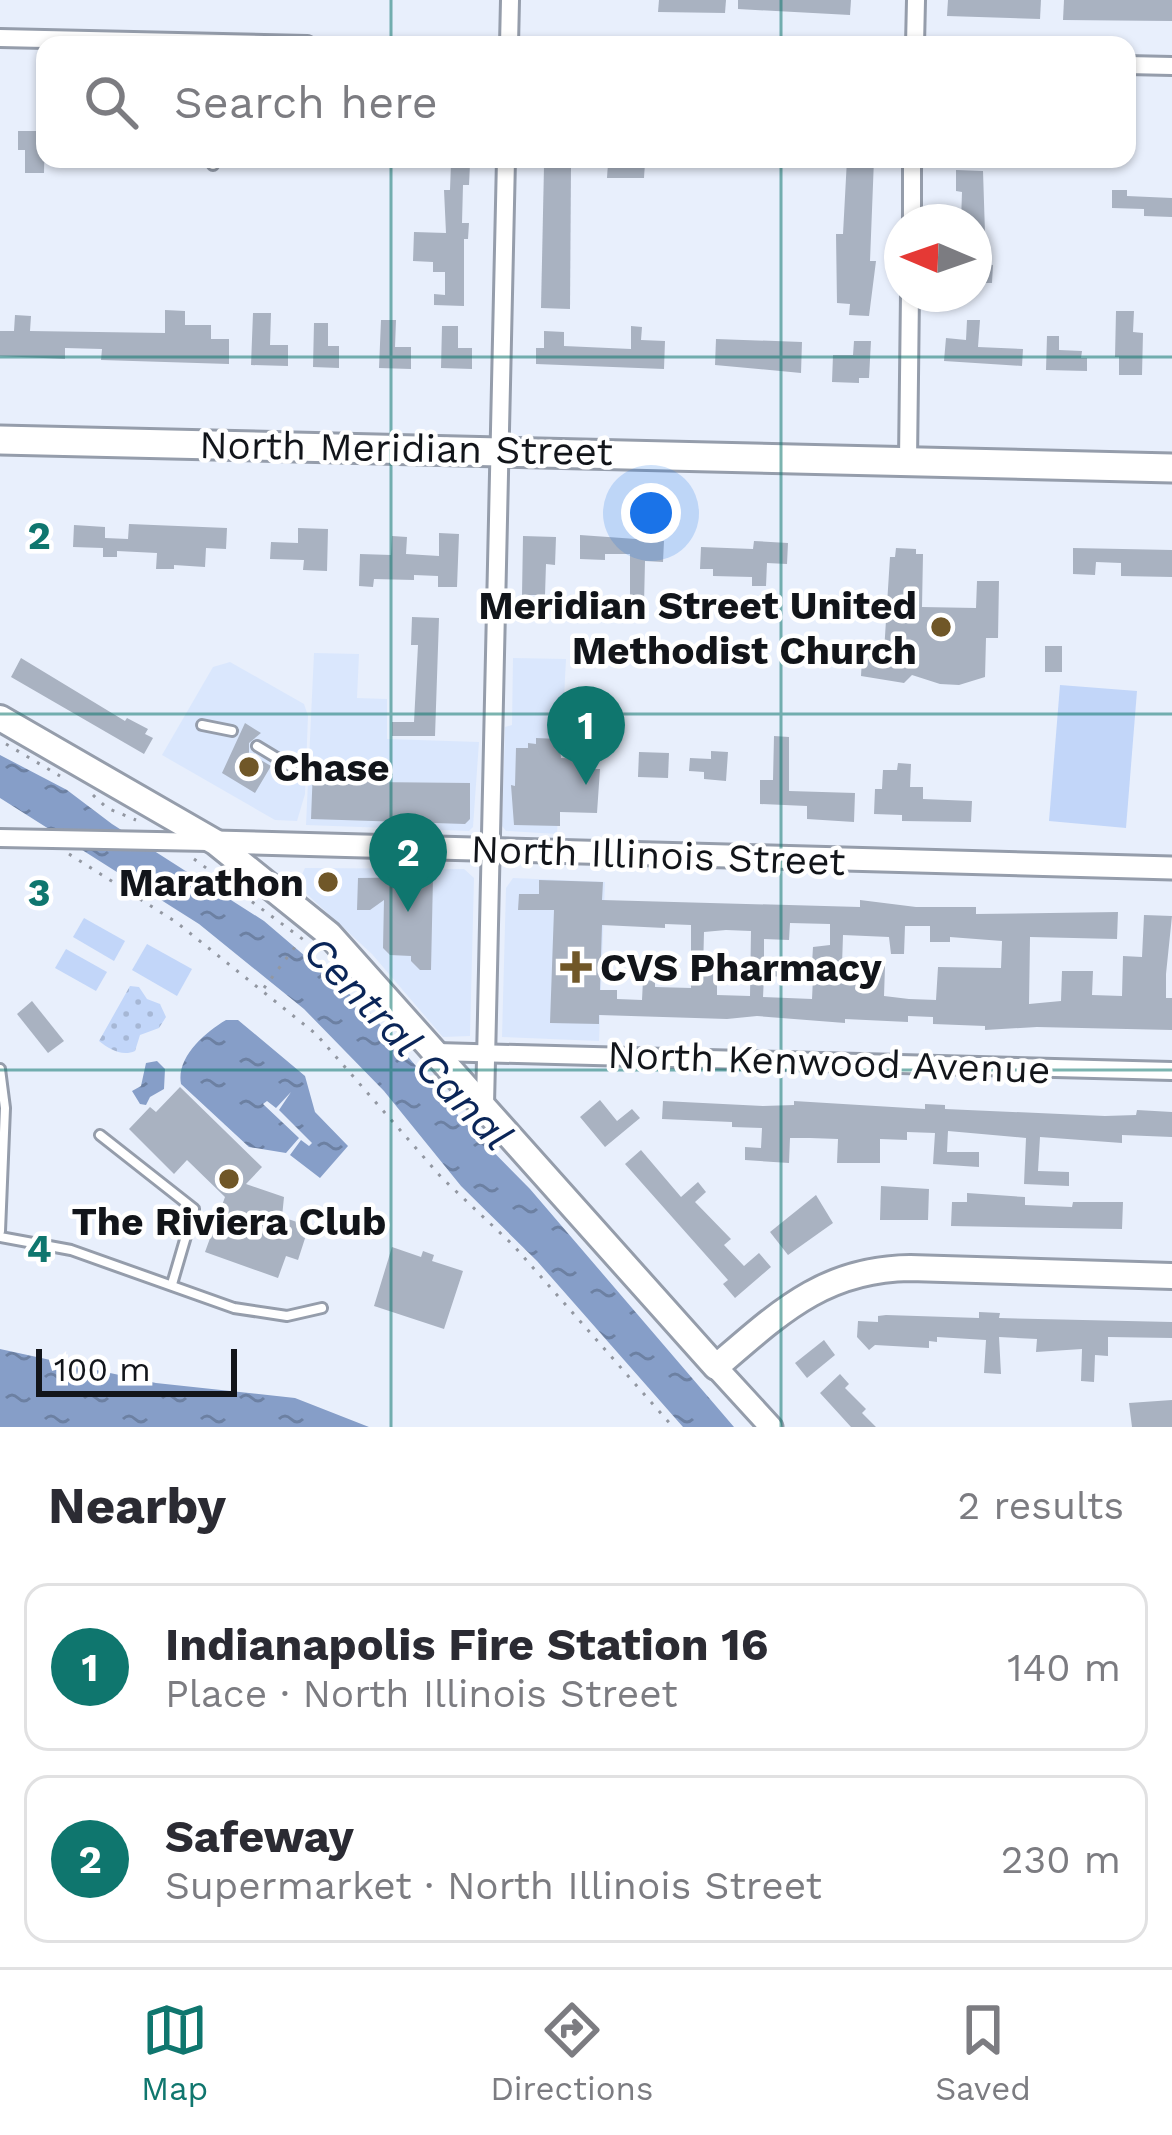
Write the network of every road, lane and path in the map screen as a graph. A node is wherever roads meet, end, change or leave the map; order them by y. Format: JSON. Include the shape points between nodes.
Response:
{"nodes":[{"id":1,"x":510,"y":0,"type":"edge"},
{"id":2,"x":916,"y":0,"type":"edge"},
{"id":3,"x":509,"y":36,"type":"edge"},
{"id":4,"x":915,"y":36,"type":"edge"},
{"id":5,"x":0,"y":38,"type":"edge"},
{"id":6,"x":36,"y":39,"type":"edge"},
{"id":7,"x":1136,"y":64,"type":"edge"},
{"id":8,"x":1172,"y":66,"type":"edge"},
{"id":9,"x":506,"y":168,"type":"edge"},
{"id":10,"x":912,"y":168,"type":"edge"},
{"id":11,"x":911,"y":204,"type":"edge"},
{"id":12,"x":910,"y":312,"type":"edge"},
{"id":13,"x":0,"y":440,"type":"edge"},
{"id":14,"x":498,"y":450,"type":"junction"},
{"id":15,"x":908,"y":460,"type":"junction"},
{"id":16,"x":1172,"y":468,"type":"edge"},
{"id":17,"x":0,"y":718,"type":"edge"},
{"id":18,"x":202,"y":725,"type":"dead end"},
{"id":19,"x":232,"y":731,"type":"dead end"},
{"id":20,"x":0,"y":740,"type":"edge"},
{"id":21,"x":256,"y":746,"type":"dead end"},
{"id":22,"x":290,"y":766,"type":"dead end"},
{"id":23,"x":64,"y":777,"type":"dead end"},
{"id":24,"x":93,"y":795,"type":"dead end"},
{"id":25,"x":139,"y":821,"type":"dead end"},
{"id":26,"x":0,"y":838,"type":"edge"},
{"id":27,"x":164,"y":840,"type":"junction"},
{"id":28,"x":214,"y":842,"type":"junction"},
{"id":29,"x":62,"y":845,"type":"junction"},
{"id":30,"x":489,"y":850,"type":"junction"},
{"id":31,"x":1172,"y":868,"type":"edge"},
{"id":32,"x":263,"y":989,"type":"junction"},
{"id":33,"x":436,"y":1052,"type":"junction"},
{"id":34,"x":486,"y":1053,"type":"junction"},
{"id":35,"x":0,"y":1069,"type":"edge"},
{"id":36,"x":1172,"y":1071,"type":"edge"},
{"id":37,"x":484,"y":1106,"type":"junction"},
{"id":38,"x":100,"y":1135,"type":"dead end"},
{"id":39,"x":0,"y":1234,"type":"edge"},
{"id":40,"x":1172,"y":1276,"type":"edge"},
{"id":41,"x":172,"y":1284,"type":"junction"},
{"id":42,"x":322,"y":1308,"type":"dead end"},
{"id":43,"x":716,"y":1367,"type":"junction"},
{"id":44,"x":674,"y":1427,"type":"edge"},
{"id":45,"x":771,"y":1427,"type":"edge"}],
"edges":[{"from":1,"to":3,"type":"street"},
{"from":2,"to":4,"type":"street"},
{"from":5,"to":6,"type":"street"},
{"from":7,"to":8,"type":"street"},
{"from":9,"to":14,"type":"street"},
{"from":10,"to":11,"type":"street"},
{"from":12,"to":15,"type":"street"},
{"from":13,"to":14,"type":"main road","name":"North Meridian Street"},
{"from":14,"to":15,"type":"main road","name":"North Meridian Street"},
{"from":14,"to":30,"type":"street"},
{"from":15,"to":16,"type":"main road","name":"North Meridian Street"},
{"from":17,"to":28,"type":"main road"},
{"from":18,"to":19,"type":"lane"},
{"from":20,"to":23,"type":"path"},
{"from":21,"to":22,"type":"lane"},
{"from":24,"to":25,"type":"path"},
{"from":26,"to":29,"type":"street","name":"North Illinois Street"},
{"from":27,"to":28,"type":"street","name":"North Illinois Street"},
{"from":27,"to":29,"type":"street","name":"North Illinois Street"},
{"from":27,"to":32,"type":"path","via":[[300,941]]},
{"from":28,"to":30,"type":"street","name":"North Illinois Street"},
{"from":28,"to":33,"type":"main road","via":[[349,952]]},
{"from":29,"to":32,"type":"path"},
{"from":30,"to":31,"type":"street","name":"North Illinois Street"},
{"from":30,"to":34,"type":"street"},
{"from":32,"to":44,"type":"path","via":[[316,1034]]},
{"from":33,"to":34,"type":"street","name":"North Kenwood Avenue"},
{"from":33,"to":37,"type":"main road"},
{"from":34,"to":36,"type":"street","name":"North Kenwood Avenue"},
{"from":34,"to":37,"type":"street"},
{"from":35,"to":39,"type":"lane"},
{"from":37,"to":43,"type":"main road"},
{"from":38,"to":41,"type":"lane","via":[[194,1209]]},
{"from":39,"to":41,"type":"lane"},
{"from":40,"to":43,"type":"main road","via":[[868,1272],[792,1303]]},
{"from":41,"to":42,"type":"lane","via":[[234,1308],[287,1316]]},
{"from":43,"to":45,"type":"street"}]}
